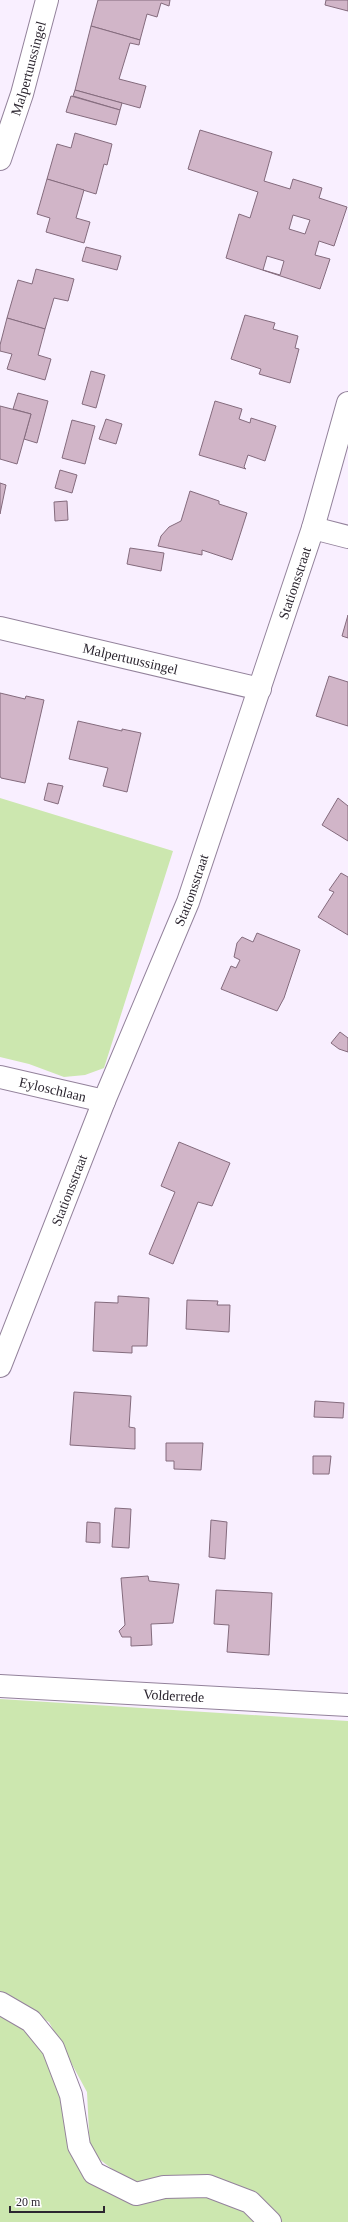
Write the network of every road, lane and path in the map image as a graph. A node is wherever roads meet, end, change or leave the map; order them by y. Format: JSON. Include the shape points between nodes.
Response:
{"nodes":[{"id":1,"x":47,"y":0,"type":"edge"},
{"id":2,"x":0,"y":159,"type":"edge"},
{"id":3,"x":348,"y":403,"type":"edge"},
{"id":4,"x":313,"y":528,"type":"junction"},
{"id":5,"x":348,"y":537,"type":"edge"},
{"id":6,"x":0,"y":628,"type":"edge"},
{"id":7,"x":260,"y":689,"type":"junction"},
{"id":8,"x":0,"y":1077,"type":"edge"},
{"id":9,"x":104,"y":1101,"type":"junction"},
{"id":10,"x":0,"y":1366,"type":"edge"},
{"id":11,"x":0,"y":1686,"type":"edge"},
{"id":12,"x":348,"y":1705,"type":"edge"},
{"id":13,"x":0,"y":2003,"type":"edge"},
{"id":14,"x":270,"y":2222,"type":"edge"}],
"edges":[{"from":1,"to":2,"type":"street","name":"Malpertuussingel","via":[[22,94]]},
{"from":3,"to":4,"type":"street","name":"Stationsstraat"},
{"from":4,"to":5,"type":"street"},
{"from":4,"to":7,"type":"street","name":"Stationsstraat"},
{"from":6,"to":7,"type":"street","name":"Malpertuussingel"},
{"from":7,"to":9,"type":"street","name":"Stationsstraat","via":[[188,902]]},
{"from":8,"to":9,"type":"street","name":"Eyloschlaan"},
{"from":9,"to":10,"type":"street","name":"Stationsstraat"},
{"from":11,"to":12,"type":"street","name":"Volderrede"},
{"from":13,"to":14,"type":"street","via":[[31,2021],[53,2048],[71,2095],[79,2146],[94,2173],[136,2194],[164,2187],[208,2186],[250,2202]]}]}
